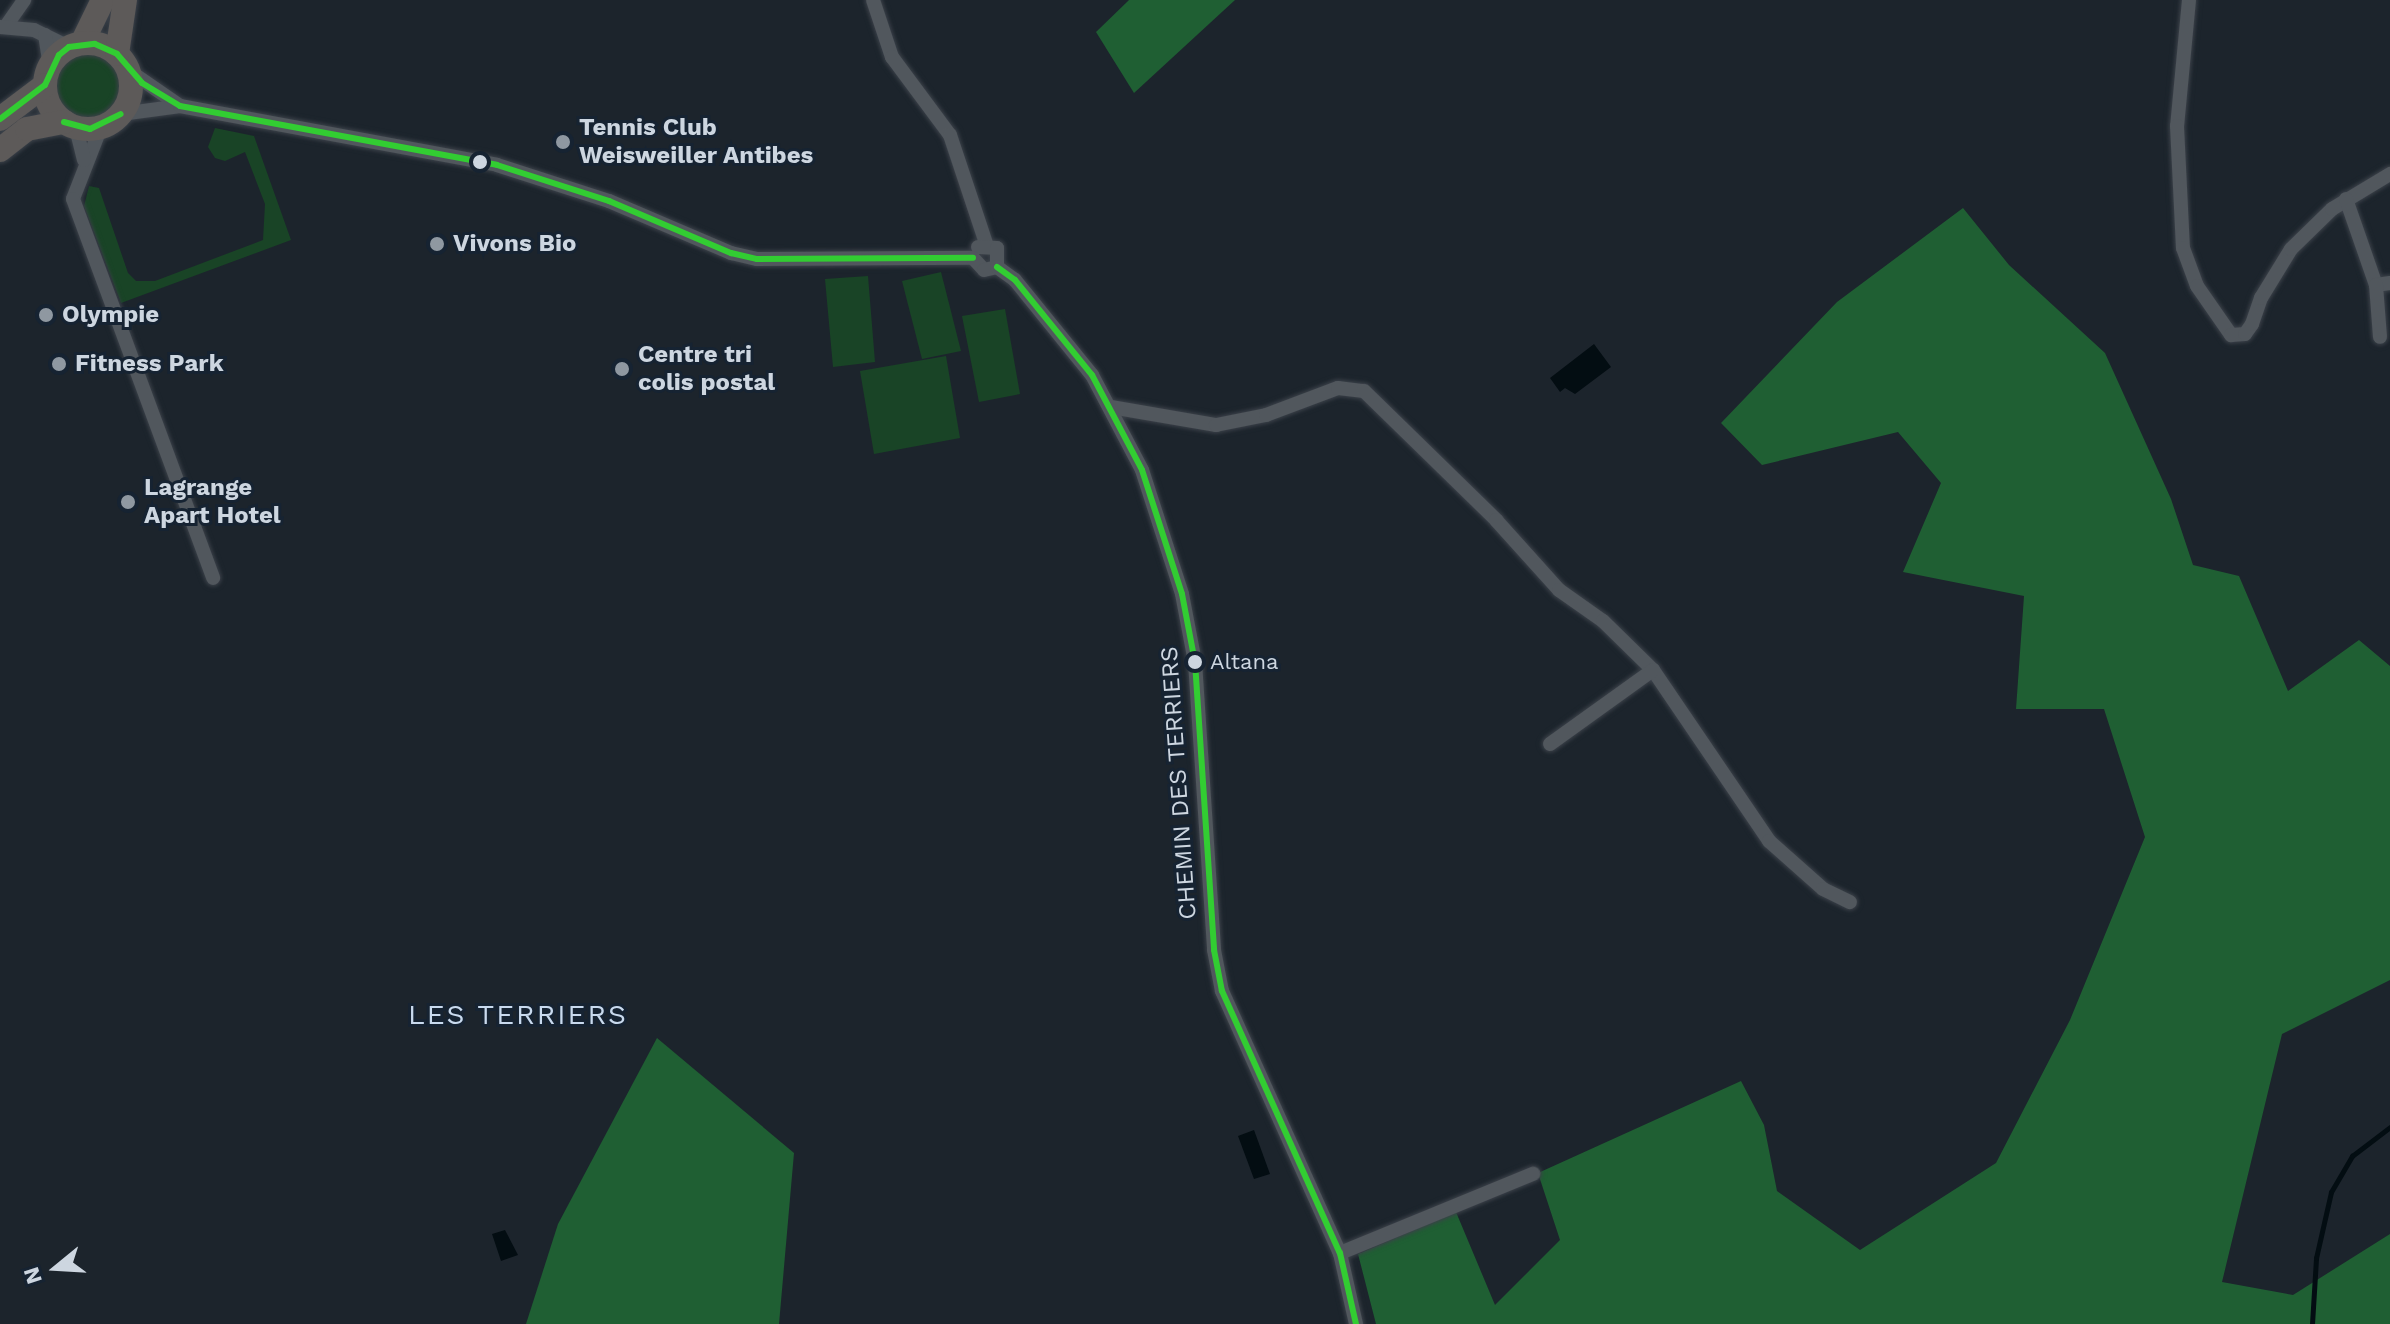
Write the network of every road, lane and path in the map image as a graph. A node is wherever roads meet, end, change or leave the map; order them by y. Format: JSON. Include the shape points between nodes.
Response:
{"nodes":[{"id":1,"x":24,"y":0,"type":"edge"},
{"id":2,"x":103,"y":0,"type":"edge"},
{"id":3,"x":125,"y":0,"type":"edge"},
{"id":4,"x":873,"y":0,"type":"edge"},
{"id":5,"x":2189,"y":0,"type":"edge"},
{"id":6,"x":3,"y":26,"type":"edge"},
{"id":7,"x":45,"y":35,"type":"junction"},
{"id":8,"x":76,"y":45,"type":"junction"},
{"id":9,"x":122,"y":62,"type":"junction"},
{"id":10,"x":48,"y":75,"type":"junction"},
{"id":11,"x":180,"y":106,"type":"junction"},
{"id":12,"x":0,"y":119,"type":"edge"},
{"id":13,"x":111,"y":121,"type":"junction"},
{"id":14,"x":70,"y":125,"type":"junction"},
{"id":15,"x":0,"y":150,"type":"edge"},
{"id":16,"x":84,"y":160,"type":"junction"},
{"id":17,"x":2390,"y":174,"type":"edge"},
{"id":18,"x":2346,"y":199,"type":"junction"},
{"id":19,"x":986,"y":243,"type":"junction"},
{"id":20,"x":973,"y":258,"type":"junction"},
{"id":21,"x":997,"y":267,"type":"junction"},
{"id":22,"x":2383,"y":284,"type":"edge"},
{"id":23,"x":2380,"y":337,"type":"dead end"},
{"id":24,"x":1111,"y":407,"type":"junction"},
{"id":25,"x":213,"y":578,"type":"dead end"},
{"id":26,"x":1653,"y":670,"type":"junction"},
{"id":27,"x":1550,"y":744,"type":"dead end"},
{"id":28,"x":1850,"y":902,"type":"dead end"},
{"id":29,"x":1533,"y":1174,"type":"dead end"},
{"id":30,"x":1340,"y":1253,"type":"junction"},
{"id":31,"x":1356,"y":1324,"type":"edge"}],
"edges":[{"from":1,"to":6,"type":"street"},
{"from":2,"to":8,"type":"main road"},
{"from":3,"to":9,"type":"main road"},
{"from":4,"to":19,"type":"street","via":[[892,57],[950,135]]},
{"from":5,"to":18,"type":"street","via":[[2177,126],[2183,248],[2197,286],[2231,335],[2245,334],[2291,249]]},
{"from":6,"to":7,"type":"street"},
{"from":7,"to":8,"type":"street"},
{"from":7,"to":10,"type":"street"},
{"from":8,"to":9,"type":"main road"},
{"from":8,"to":10,"type":"main road"},
{"from":9,"to":11,"type":"street"},
{"from":9,"to":13,"type":"main road","via":[[131,93]]},
{"from":10,"to":12,"type":"main road"},
{"from":10,"to":14,"type":"main road","via":[[47,100]]},
{"from":11,"to":13,"type":"street"},
{"from":11,"to":20,"type":"street","via":[[497,165],[609,201],[748,257]]},
{"from":13,"to":14,"type":"main road"},
{"from":13,"to":16,"type":"street"},
{"from":14,"to":15,"type":"main road","via":[[27,129]]},
{"from":14,"to":16,"type":"street"},
{"from":16,"to":25,"type":"street","via":[[73,199]]},
{"from":17,"to":18,"type":"street"},
{"from":18,"to":22,"type":"street"},
{"from":19,"to":20,"type":"street"},
{"from":19,"to":21,"type":"street","via":[[999,251]]},
{"from":20,"to":21,"type":"street","via":[[984,270]]},
{"from":21,"to":24,"type":"street","name":"CHEMIN DES TERRIERS","via":[[1015,280],[1092,375]]},
{"from":22,"to":23,"type":"street"},
{"from":24,"to":26,"type":"street","via":[[1216,425],[1266,415],[1338,388],[1364,391],[1486,509],[1559,590],[1603,621]]},
{"from":24,"to":30,"type":"street","name":"CHEMIN DES TERRIERS","via":[[1142,470],[1189,629],[1204,760],[1214,950],[1222,991]]},
{"from":26,"to":27,"type":"street"},
{"from":26,"to":28,"type":"street","via":[[1769,841],[1823,889]]},
{"from":29,"to":30,"type":"street"},
{"from":30,"to":31,"type":"street","name":"CHEMIN DES TERRIERS"}]}
